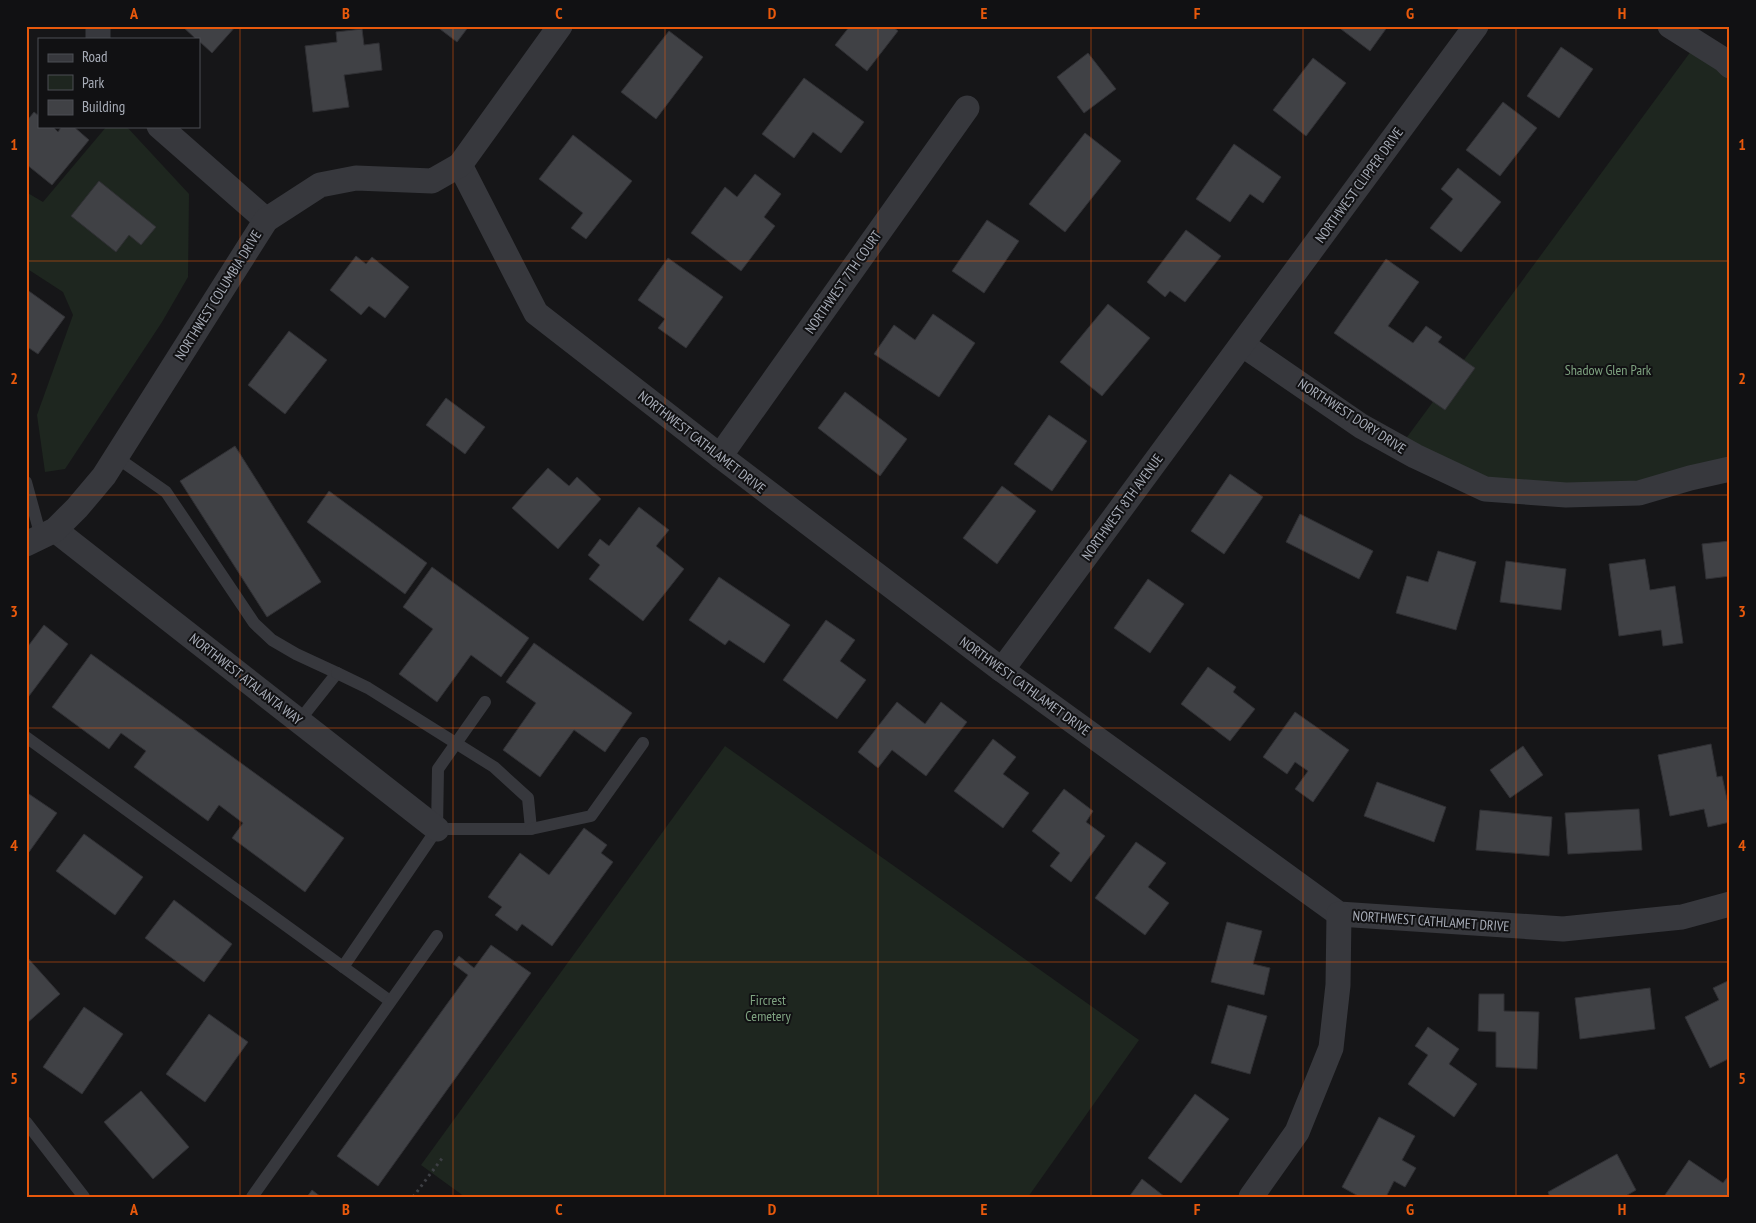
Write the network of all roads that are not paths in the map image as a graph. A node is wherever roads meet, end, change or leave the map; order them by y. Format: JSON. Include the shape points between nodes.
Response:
{"nodes":[{"id":1,"x":560,"y":26,"type":"edge"},
{"id":2,"x":1476,"y":26,"type":"edge"},
{"id":3,"x":1670,"y":26,"type":"edge"},
{"id":4,"x":1730,"y":66,"type":"edge"},
{"id":5,"x":966,"y":108,"type":"dead end"},
{"id":6,"x":160,"y":128,"type":"edge"},
{"id":7,"x":460,"y":165,"type":"junction"},
{"id":8,"x":266,"y":220,"type":"junction"},
{"id":9,"x":1243,"y":345,"type":"junction"},
{"id":10,"x":720,"y":456,"type":"junction"},
{"id":11,"x":116,"y":457,"type":"junction"},
{"id":12,"x":1730,"y":469,"type":"edge"},
{"id":13,"x":26,"y":482,"type":"edge"},
{"id":14,"x":41,"y":537,"type":"edge"},
{"id":15,"x":1002,"y":670,"type":"junction"},
{"id":16,"x":337,"y":673,"type":"junction"},
{"id":17,"x":485,"y":702,"type":"dead end"},
{"id":18,"x":299,"y":721,"type":"junction"},
{"id":19,"x":26,"y":737,"type":"edge"},
{"id":20,"x":456,"y":743,"type":"junction"},
{"id":21,"x":643,"y":743,"type":"dead end"},
{"id":22,"x":437,"y":829,"type":"junction"},
{"id":23,"x":531,"y":829,"type":"junction"},
{"id":24,"x":1730,"y":904,"type":"edge"},
{"id":25,"x":1339,"y":914,"type":"junction"},
{"id":26,"x":437,"y":936,"type":"dead end"},
{"id":27,"x":344,"y":967,"type":"junction"},
{"id":28,"x":390,"y":1001,"type":"junction"},
{"id":29,"x":26,"y":1122,"type":"edge"},
{"id":30,"x":84,"y":1197,"type":"edge"},
{"id":31,"x":252,"y":1197,"type":"edge"},
{"id":32,"x":1251,"y":1197,"type":"edge"}],
"edges":[{"from":1,"to":7,"type":"street","name":"NORTHWEST COLUMBIA DRIVE"},
{"from":2,"to":9,"type":"street","name":"NORTHWEST CLIPPER DRIVE"},
{"from":3,"to":4,"type":"street"},
{"from":5,"to":10,"type":"street","name":"NORTHWEST 7TH COURT"},
{"from":6,"to":8,"type":"street"},
{"from":7,"to":8,"type":"street","name":"NORTHWEST COLUMBIA DRIVE","via":[[432,180],[356,178],[320,185]]},
{"from":7,"to":10,"type":"street","name":"NORTHWEST CATHLAMET DRIVE","via":[[536,313]]},
{"from":8,"to":11,"type":"street","name":"NORTHWEST COLUMBIA DRIVE"},
{"from":9,"to":12,"type":"street","name":"NORTHWEST DORY DRIVE","via":[[1361,426],[1414,456],[1485,489],[1566,495],[1639,492]]},
{"from":9,"to":15,"type":"street","name":"NORTHWEST 8TH AVENUE"},
{"from":10,"to":15,"type":"street","name":"NORTHWEST CATHLAMET DRIVE"},
{"from":11,"to":14,"type":"street","name":"NORTHWEST COLUMBIA DRIVE","via":[[77,508]]},
{"from":11,"to":16,"type":"lane","via":[[166,492],[254,622],[272,640]]},
{"from":13,"to":14,"type":"lane"},
{"from":14,"to":18,"type":"street","name":"NORTHWEST ATALANTA WAY"},
{"from":15,"to":25,"type":"street","name":"NORTHWEST CATHLAMET DRIVE"},
{"from":16,"to":18,"type":"lane"},
{"from":16,"to":20,"type":"lane","via":[[368,688]]},
{"from":17,"to":20,"type":"lane"},
{"from":18,"to":22,"type":"street","name":"NORTHWEST ATALANTA WAY"},
{"from":19,"to":27,"type":"lane"},
{"from":20,"to":22,"type":"lane","via":[[438,769]]},
{"from":20,"to":23,"type":"lane","via":[[494,767],[528,798]]},
{"from":21,"to":23,"type":"lane","via":[[591,816]]},
{"from":22,"to":23,"type":"lane"},
{"from":22,"to":27,"type":"lane"},
{"from":24,"to":25,"type":"street","name":"NORTHWEST CATHLAMET DRIVE","via":[[1682,917],[1563,929]]},
{"from":25,"to":32,"type":"street","via":[[1338,985],[1331,1048],[1297,1132]]},
{"from":26,"to":28,"type":"lane"},
{"from":27,"to":28,"type":"lane"},
{"from":28,"to":31,"type":"lane"},
{"from":29,"to":30,"type":"lane"}]}
